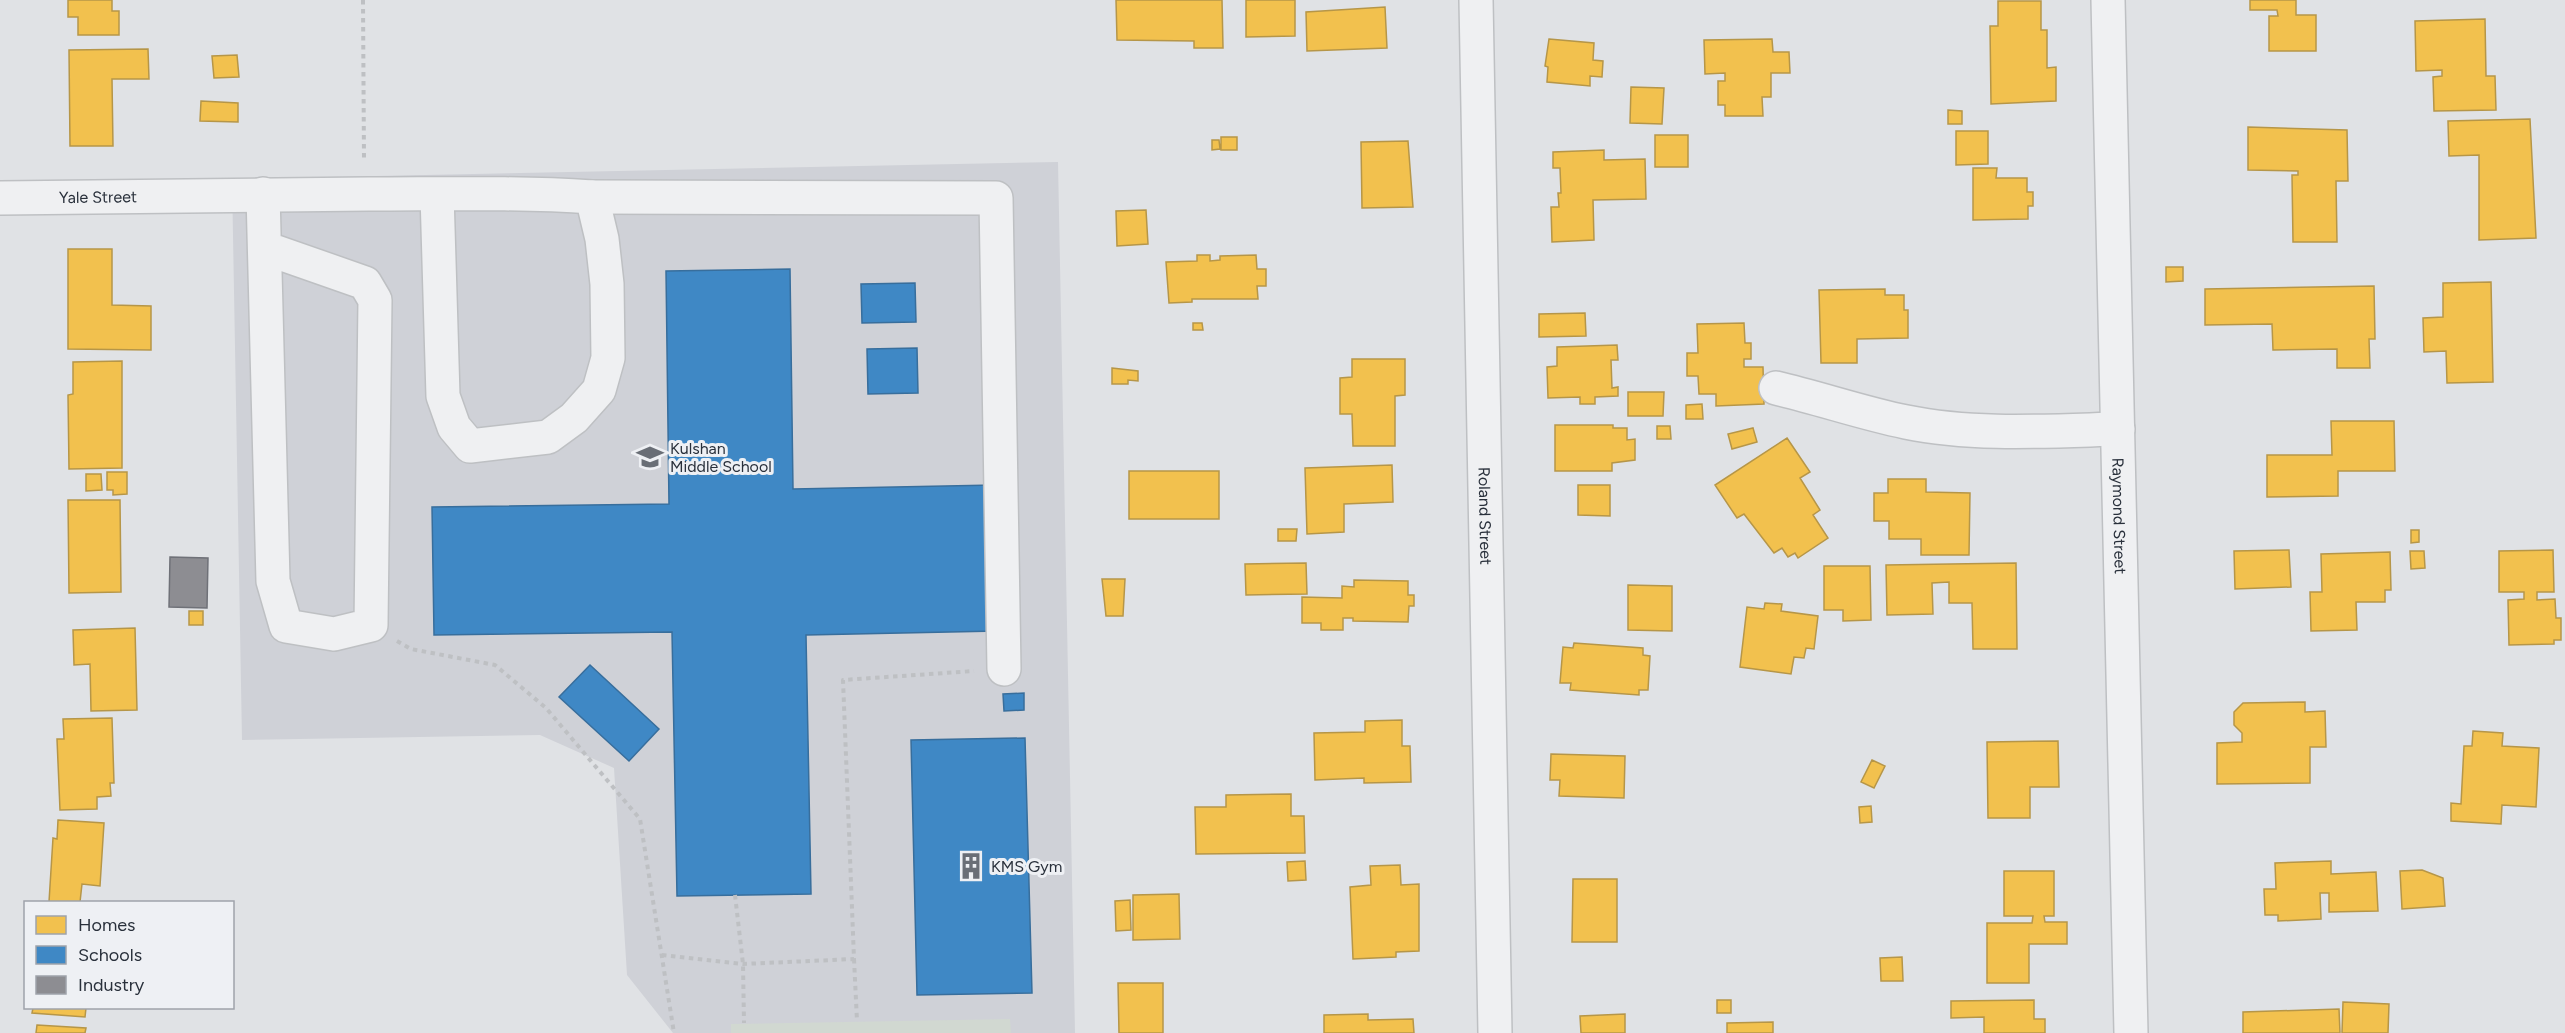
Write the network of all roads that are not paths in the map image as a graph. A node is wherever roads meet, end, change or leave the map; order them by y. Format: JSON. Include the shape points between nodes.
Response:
{"nodes":[{"id":1,"x":1476,"y":0,"type":"edge"},
{"id":2,"x":2108,"y":0,"type":"edge"},
{"id":3,"x":263,"y":194,"type":"junction"},
{"id":4,"x":437,"y":194,"type":"junction"},
{"id":5,"x":591,"y":197,"type":"junction"},
{"id":6,"x":0,"y":198,"type":"edge"},
{"id":7,"x":264,"y":248,"type":"junction"},
{"id":8,"x":1776,"y":388,"type":"dead end"},
{"id":9,"x":2118,"y":429,"type":"junction"},
{"id":10,"x":1004,"y":669,"type":"road end"},
{"id":11,"x":1496,"y":1033,"type":"edge"},
{"id":12,"x":2131,"y":1033,"type":"edge"}],
"edges":[{"from":1,"to":11,"type":"street","name":"Roland Street"},
{"from":2,"to":9,"type":"street","name":"Raymond Street"},
{"from":3,"to":4,"type":"street","name":"Yale Street"},
{"from":3,"to":6,"type":"street","name":"Yale Street"},
{"from":3,"to":7,"type":"street"},
{"from":4,"to":5,"type":"street","name":"Yale Street"},
{"from":4,"to":5,"type":"street","via":[[443,396],[454,427],[470,446],[548,437],[574,418],[599,390],[608,358],[607,285],[602,239]]},
{"from":5,"to":10,"type":"street","name":"Yale Street","via":[[996,198]]},
{"from":7,"to":7,"type":"street","via":[[273,581],[286,626],[334,634],[371,625],[375,300],[366,284]]},
{"from":8,"to":9,"type":"street","via":[[1929,425],[2039,431]]},
{"from":9,"to":12,"type":"street","name":"Raymond Street"}]}
